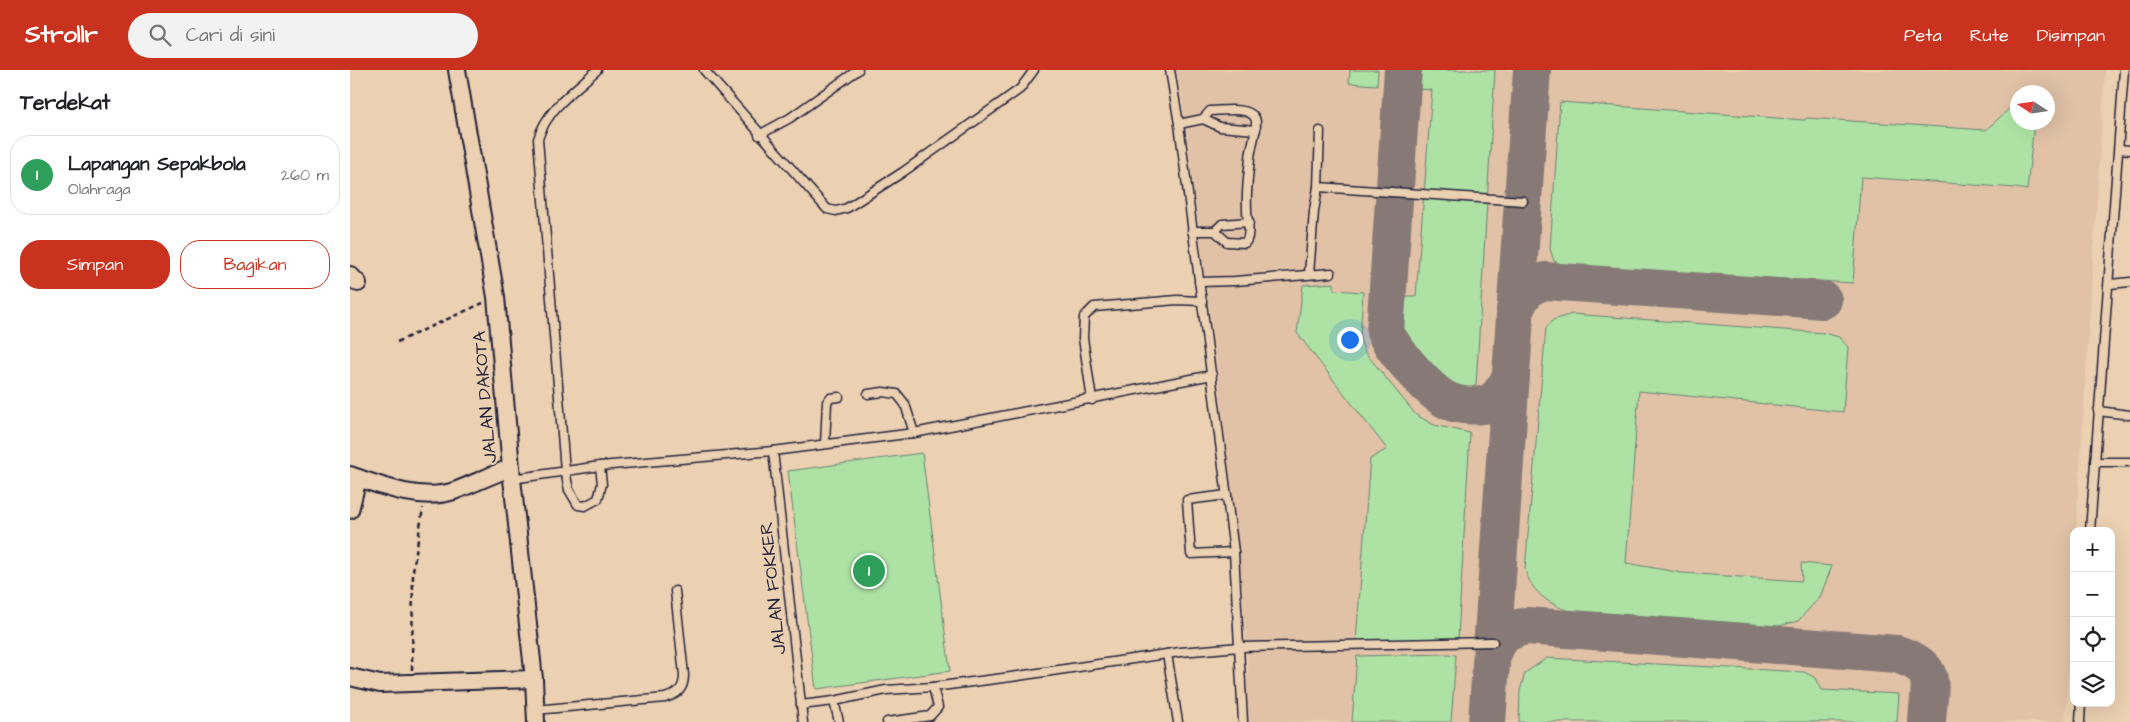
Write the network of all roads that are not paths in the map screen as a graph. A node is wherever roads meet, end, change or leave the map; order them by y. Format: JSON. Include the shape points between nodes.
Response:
{"nodes":[{"id":1,"x":457,"y":70,"type":"edge"},
{"id":2,"x":597,"y":70,"type":"edge"},
{"id":3,"x":704,"y":70,"type":"edge"},
{"id":4,"x":858,"y":70,"type":"edge"},
{"id":5,"x":1034,"y":70,"type":"edge"},
{"id":6,"x":1170,"y":70,"type":"edge"},
{"id":7,"x":2124,"y":70,"type":"edge"},
{"id":8,"x":2127,"y":88,"type":"edge"},
{"id":9,"x":1203,"y":119,"type":"junction"},
{"id":10,"x":1179,"y":124,"type":"junction"},
{"id":11,"x":1256,"y":130,"type":"junction"},
{"id":12,"x":1320,"y":131,"type":"dead end"},
{"id":13,"x":759,"y":134,"type":"junction"},
{"id":14,"x":2119,"y":149,"type":"junction"},
{"id":15,"x":2130,"y":150,"type":"edge"},
{"id":16,"x":1318,"y":188,"type":"junction"},
{"id":17,"x":1523,"y":201,"type":"dead end"},
{"id":18,"x":1249,"y":222,"type":"junction"},
{"id":19,"x":1192,"y":231,"type":"junction"},
{"id":20,"x":1215,"y":231,"type":"junction"},
{"id":21,"x":1331,"y":273,"type":"dead end"},
{"id":22,"x":1309,"y":274,"type":"junction"},
{"id":23,"x":1199,"y":282,"type":"junction"},
{"id":24,"x":2130,"y":282,"type":"edge"},
{"id":25,"x":2110,"y":284,"type":"junction"},
{"id":26,"x":1202,"y":301,"type":"junction"},
{"id":27,"x":1212,"y":375,"type":"junction"},
{"id":28,"x":868,"y":394,"type":"dead end"},
{"id":29,"x":839,"y":397,"type":"dead end"},
{"id":30,"x":1092,"y":400,"type":"junction"},
{"id":31,"x":2098,"y":411,"type":"junction"},
{"id":32,"x":2130,"y":415,"type":"edge"},
{"id":33,"x":914,"y":433,"type":"junction"},
{"id":34,"x":825,"y":444,"type":"junction"},
{"id":35,"x":773,"y":452,"type":"junction"},
{"id":36,"x":2095,"y":462,"type":"junction"},
{"id":37,"x":2130,"y":462,"type":"edge"},
{"id":38,"x":600,"y":466,"type":"junction"},
{"id":39,"x":565,"y":471,"type":"junction"},
{"id":40,"x":512,"y":473,"type":"junction"},
{"id":41,"x":354,"y":476,"type":"edge"},
{"id":42,"x":1227,"y":494,"type":"junction"},
{"id":43,"x":350,"y":510,"type":"edge"},
{"id":44,"x":2090,"y":527,"type":"edge"},
{"id":45,"x":1234,"y":552,"type":"junction"},
{"id":46,"x":675,"y":592,"type":"dead end"},
{"id":47,"x":1493,"y":642,"type":"dead end"},
{"id":48,"x":1240,"y":647,"type":"junction"},
{"id":49,"x":1167,"y":654,"type":"junction"},
{"id":50,"x":350,"y":677,"type":"edge"},
{"id":51,"x":534,"y":679,"type":"junction"},
{"id":52,"x":933,"y":687,"type":"junction"},
{"id":53,"x":834,"y":702,"type":"junction"},
{"id":54,"x":801,"y":705,"type":"junction"},
{"id":55,"x":2081,"y":707,"type":"edge"},
{"id":56,"x":535,"y":716,"type":"edge"},
{"id":57,"x":803,"y":722,"type":"edge"},
{"id":58,"x":839,"y":722,"type":"edge"},
{"id":59,"x":887,"y":722,"type":"edge"},
{"id":60,"x":1178,"y":722,"type":"edge"},
{"id":61,"x":1243,"y":722,"type":"edge"},
{"id":62,"x":2080,"y":722,"type":"edge"}],
"edges":[{"from":1,"to":40,"type":"street","name":"JALAN DAKOTA","via":[[496,297]]},
{"from":2,"to":39,"type":"lane","via":[[552,112],[538,139]]},
{"from":3,"to":13,"type":"lane"},
{"from":4,"to":13,"type":"lane","via":[[790,118]]},
{"from":5,"to":13,"type":"lane","via":[[1020,89],[903,172],[847,208],[836,211],[827,209]]},
{"from":6,"to":10,"type":"lane"},
{"from":7,"to":8,"type":"lane"},
{"from":8,"to":14,"type":"lane"},
{"from":9,"to":10,"type":"lane"},
{"from":9,"to":11,"type":"lane","via":[[1220,127]]},
{"from":9,"to":11,"type":"lane","via":[[1210,111],[1250,112],[1255,118]]},
{"from":10,"to":19,"type":"lane"},
{"from":11,"to":18,"type":"lane","via":[[1251,143],[1247,190]]},
{"from":12,"to":16,"type":"lane"},
{"from":14,"to":15,"type":"lane"},
{"from":14,"to":25,"type":"lane"},
{"from":16,"to":17,"type":"lane"},
{"from":16,"to":22,"type":"lane"},
{"from":18,"to":20,"type":"lane","via":[[1222,224]]},
{"from":18,"to":20,"type":"lane","via":[[1249,237],[1244,243],[1227,242]]},
{"from":19,"to":20,"type":"lane"},
{"from":19,"to":23,"type":"lane"},
{"from":21,"to":22,"type":"lane"},
{"from":22,"to":23,"type":"lane"},
{"from":23,"to":26,"type":"lane"},
{"from":24,"to":25,"type":"lane"},
{"from":25,"to":31,"type":"lane"},
{"from":26,"to":27,"type":"lane"},
{"from":26,"to":30,"type":"lane","via":[[1094,307],[1084,317],[1083,338]]},
{"from":27,"to":30,"type":"lane"},
{"from":27,"to":42,"type":"lane"},
{"from":28,"to":33,"type":"lane","via":[[897,394],[905,404]]},
{"from":29,"to":34,"type":"lane","via":[[830,398],[827,402]]},
{"from":30,"to":33,"type":"lane"},
{"from":31,"to":32,"type":"lane"},
{"from":31,"to":36,"type":"lane"},
{"from":33,"to":34,"type":"lane"},
{"from":34,"to":35,"type":"lane"},
{"from":35,"to":38,"type":"lane"},
{"from":35,"to":54,"type":"lane","name":"JALAN FOKKER"},
{"from":36,"to":37,"type":"lane"},
{"from":36,"to":44,"type":"lane"},
{"from":38,"to":39,"type":"lane"},
{"from":38,"to":39,"type":"lane","via":[[601,494],[585,506],[574,502]]},
{"from":39,"to":40,"type":"lane"},
{"from":40,"to":41,"type":"street","via":[[452,491],[425,495]]},
{"from":40,"to":51,"type":"street","name":"JALAN DAKOTA"},
{"from":41,"to":43,"type":"street"},
{"from":42,"to":45,"type":"lane"},
{"from":42,"to":45,"type":"lane","via":[[1187,500],[1191,554]]},
{"from":45,"to":48,"type":"lane"},
{"from":46,"to":56,"type":"lane","via":[[684,675],[684,684],[679,692],[665,698]]},
{"from":47,"to":48,"type":"lane"},
{"from":48,"to":49,"type":"lane"},
{"from":48,"to":61,"type":"lane"},
{"from":49,"to":52,"type":"lane"},
{"from":49,"to":60,"type":"lane"},
{"from":50,"to":51,"type":"street","via":[[380,684]]},
{"from":51,"to":56,"type":"street","name":"JALAN DAKOTA"},
{"from":52,"to":53,"type":"lane","via":[[886,690]]},
{"from":52,"to":59,"type":"lane","via":[[938,707],[936,713]]},
{"from":53,"to":54,"type":"lane"},
{"from":53,"to":58,"type":"lane"},
{"from":54,"to":57,"type":"lane","name":"JALAN FOKKER"},
{"from":55,"to":62,"type":"lane"}]}
